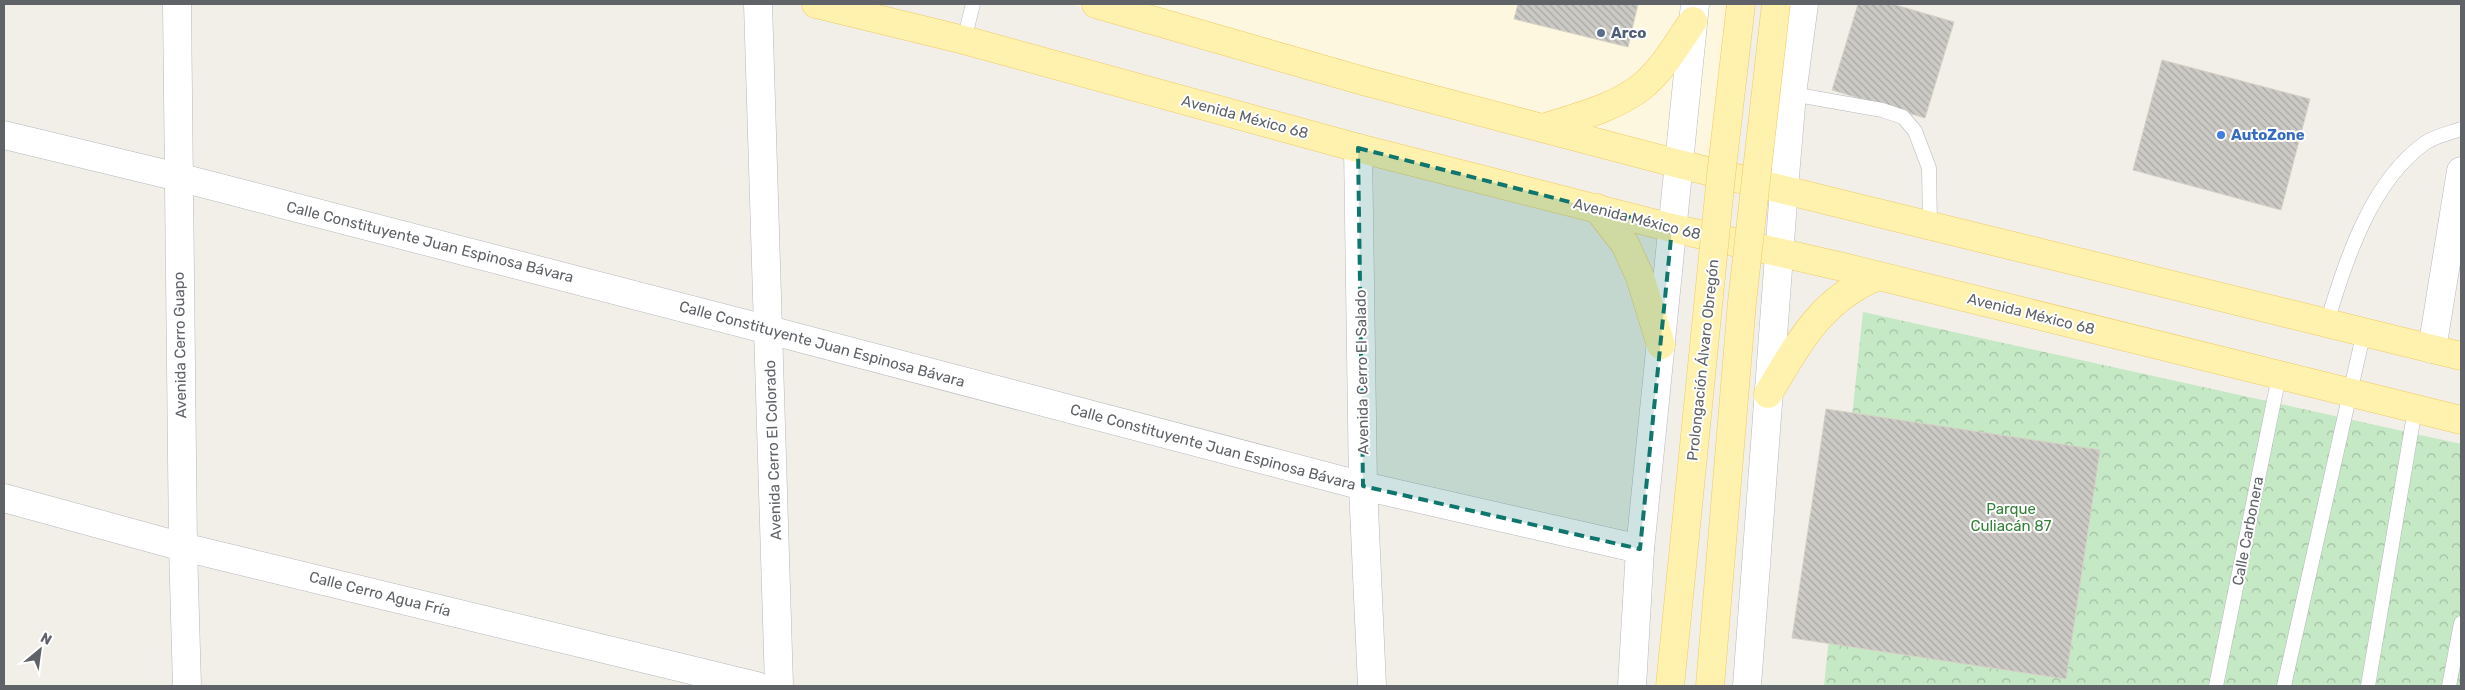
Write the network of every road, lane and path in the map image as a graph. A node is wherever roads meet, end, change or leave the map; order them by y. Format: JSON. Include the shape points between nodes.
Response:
{"nodes":[{"id":1,"x":177,"y":4,"type":"edge"},
{"id":2,"x":758,"y":4,"type":"edge"},
{"id":3,"x":816,"y":4,"type":"edge"},
{"id":4,"x":973,"y":4,"type":"edge"},
{"id":5,"x":1096,"y":4,"type":"edge"},
{"id":6,"x":1741,"y":4,"type":"edge"},
{"id":7,"x":1776,"y":4,"type":"edge"},
{"id":8,"x":1804,"y":4,"type":"edge"},
{"id":9,"x":1694,"y":12,"type":"edge"},
{"id":10,"x":964,"y":40,"type":"junction"},
{"id":11,"x":1792,"y":94,"type":"junction"},
{"id":12,"x":1543,"y":128,"type":"junction"},
{"id":13,"x":2461,"y":129,"type":"edge"},
{"id":14,"x":4,"y":135,"type":"edge"},
{"id":15,"x":1358,"y":148,"type":"junction"},
{"id":16,"x":1679,"y":164,"type":"junction"},
{"id":17,"x":2461,"y":171,"type":"edge"},
{"id":18,"x":178,"y":177,"type":"junction"},
{"id":19,"x":1784,"y":188,"type":"junction"},
{"id":20,"x":1597,"y":208,"type":"junction"},
{"id":21,"x":1930,"y":225,"type":"junction"},
{"id":22,"x":1672,"y":228,"type":"junction"},
{"id":23,"x":1779,"y":254,"type":"junction"},
{"id":24,"x":1878,"y":276,"type":"junction"},
{"id":25,"x":2326,"y":322,"type":"junction"},
{"id":26,"x":769,"y":330,"type":"junction"},
{"id":27,"x":2364,"y":331,"type":"junction"},
{"id":28,"x":1661,"y":346,"type":"junction"},
{"id":29,"x":2432,"y":349,"type":"junction"},
{"id":30,"x":2461,"y":356,"type":"edge"},
{"id":31,"x":2279,"y":376,"type":"junction"},
{"id":32,"x":2349,"y":393,"type":"junction"},
{"id":33,"x":1768,"y":394,"type":"junction"},
{"id":34,"x":2415,"y":409,"type":"junction"},
{"id":35,"x":2461,"y":420,"type":"edge"},
{"id":36,"x":1363,"y":486,"type":"junction"},
{"id":37,"x":4,"y":498,"type":"edge"},
{"id":38,"x":183,"y":546,"type":"junction"},
{"id":39,"x":1640,"y":549,"type":"junction"},
{"id":40,"x":2461,"y":623,"type":"edge"},
{"id":41,"x":187,"y":686,"type":"edge"},
{"id":42,"x":757,"y":686,"type":"edge"},
{"id":43,"x":779,"y":686,"type":"edge"},
{"id":44,"x":1372,"y":686,"type":"edge"},
{"id":45,"x":1632,"y":686,"type":"edge"},
{"id":46,"x":1670,"y":686,"type":"edge"},
{"id":47,"x":1710,"y":686,"type":"edge"},
{"id":48,"x":1747,"y":686,"type":"edge"},
{"id":49,"x":2216,"y":686,"type":"edge"},
{"id":50,"x":2284,"y":686,"type":"edge"},
{"id":51,"x":2368,"y":686,"type":"edge"},
{"id":52,"x":2449,"y":686,"type":"edge"}],
"edges":[{"from":1,"to":18,"type":"street","name":"Avenida Cerro Guapo"},
{"from":2,"to":26,"type":"street","name":"Avenida Cerro El Colorado"},
{"from":3,"to":10,"type":"main road","name":"Avenida México 68"},
{"from":4,"to":10,"type":"lane"},
{"from":5,"to":12,"type":"main road","via":[[1367,82]]},
{"from":6,"to":46,"type":"main road","name":"Prolongación Álvaro Obregón","bridge":true},
{"from":7,"to":47,"type":"main road","bridge":true,"via":[[1742,302]]},
{"from":8,"to":11,"type":"street"},
{"from":9,"to":12,"type":"main road","via":[[1667,59],[1641,87],[1616,102]]},
{"from":9,"to":16,"type":"street"},
{"from":10,"to":15,"type":"main road","name":"Avenida México 68"},
{"from":11,"to":19,"type":"street"},
{"from":11,"to":21,"type":"lane","via":[[1882,110],[1903,117],[1915,131],[1929,168]]},
{"from":12,"to":16,"type":"main road"},
{"from":13,"to":25,"type":"lane","via":[[2426,142],[2393,175],[2349,252]]},
{"from":14,"to":18,"type":"street","name":"Calle Constituyente Juan Espinosa Bávara"},
{"from":15,"to":20,"type":"main road","name":"Avenida México 68"},
{"from":15,"to":36,"type":"street","name":"Avenida Cerro El Salado"},
{"from":16,"to":19,"type":"main road"},
{"from":16,"to":22,"type":"street"},
{"from":17,"to":29,"type":"street"},
{"from":18,"to":26,"type":"street","name":"Calle Constituyente Juan Espinosa Bávara"},
{"from":18,"to":38,"type":"street","name":"Avenida Cerro Guapo"},
{"from":19,"to":21,"type":"main road"},
{"from":19,"to":23,"type":"street"},
{"from":20,"to":22,"type":"main road","name":"Avenida México 68"},
{"from":20,"to":28,"type":"main road","via":[[1625,244],[1640,277]]},
{"from":21,"to":25,"type":"main road"},
{"from":22,"to":23,"type":"main road","name":"Avenida México 68"},
{"from":22,"to":28,"type":"street"},
{"from":23,"to":24,"type":"main road","name":"Avenida México 68"},
{"from":23,"to":33,"type":"street"},
{"from":24,"to":31,"type":"main road","name":"Avenida México 68"},
{"from":24,"to":33,"type":"main road","via":[[1847,291],[1829,306],[1803,338]]},
{"from":25,"to":27,"type":"main road"},
{"from":26,"to":36,"type":"street","name":"Calle Constituyente Juan Espinosa Bávara"},
{"from":26,"to":43,"type":"street","name":"Avenida Cerro El Colorado"},
{"from":27,"to":29,"type":"main road"},
{"from":27,"to":32,"type":"lane"},
{"from":28,"to":39,"type":"street"},
{"from":29,"to":30,"type":"main road"},
{"from":31,"to":32,"type":"main road","name":"Avenida México 68"},
{"from":31,"to":49,"type":"lane","name":"Calle Carbonera"},
{"from":32,"to":34,"type":"main road","name":"Avenida México 68"},
{"from":32,"to":50,"type":"lane"},
{"from":33,"to":48,"type":"street"},
{"from":34,"to":35,"type":"main road","name":"Avenida México 68"},
{"from":34,"to":51,"type":"lane"},
{"from":36,"to":39,"type":"street","name":"Calle Constituyente Juan Espinosa Bávara"},
{"from":36,"to":44,"type":"street","name":"Avenida Cerro El Salado"},
{"from":37,"to":38,"type":"street","name":"Calle Cerro Agua Fría"},
{"from":38,"to":41,"type":"street","name":"Avenida Cerro Guapo"},
{"from":38,"to":42,"type":"street","name":"Calle Cerro Agua Fría"},
{"from":39,"to":45,"type":"street"},
{"from":40,"to":52,"type":"lane"}]}
